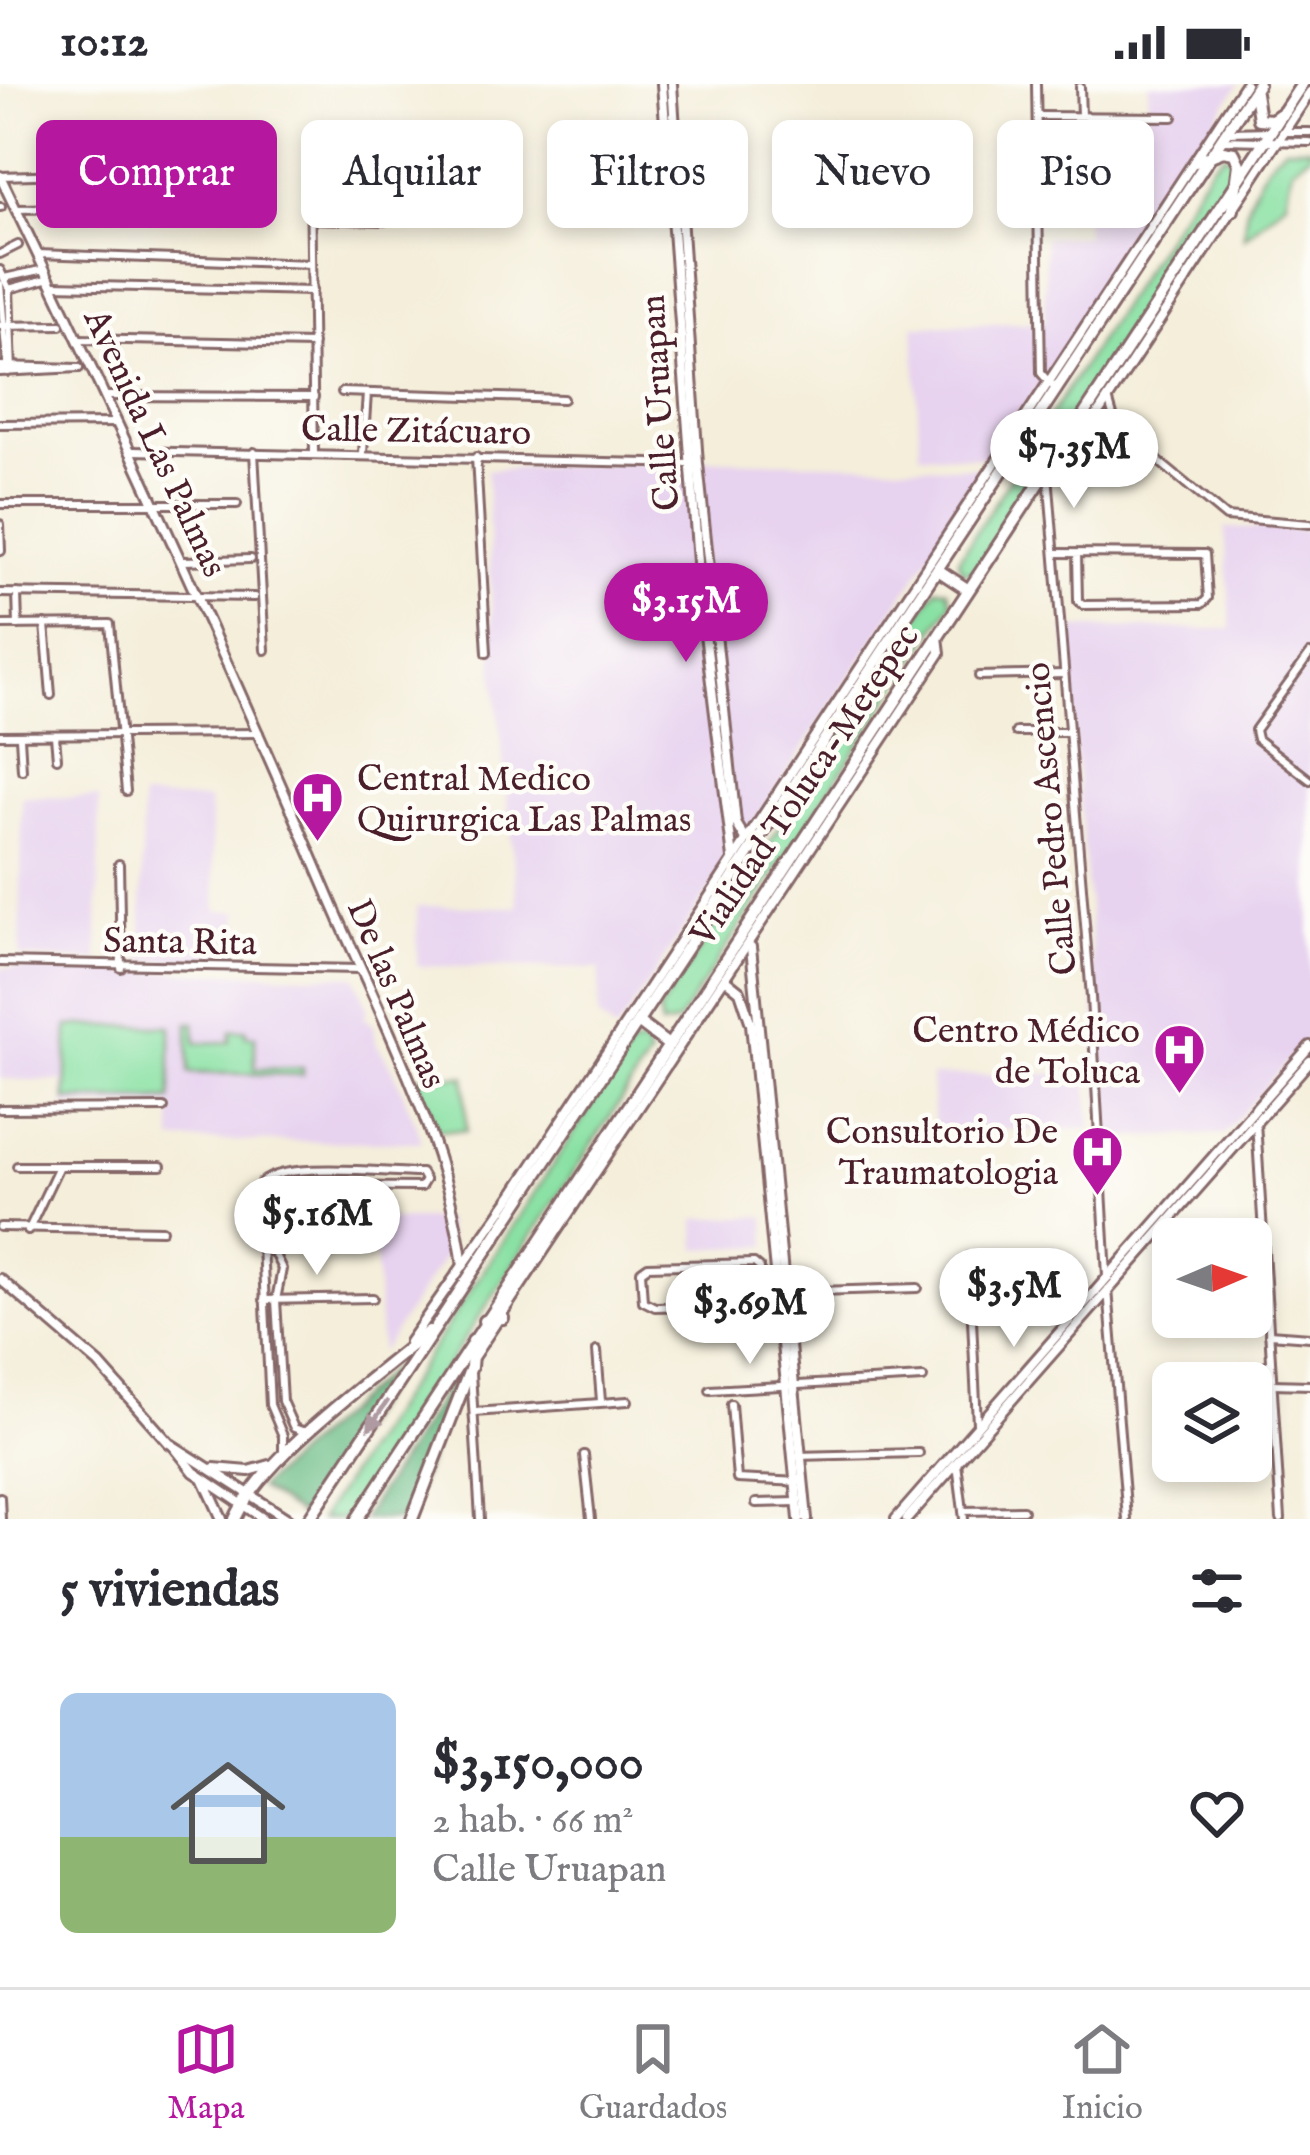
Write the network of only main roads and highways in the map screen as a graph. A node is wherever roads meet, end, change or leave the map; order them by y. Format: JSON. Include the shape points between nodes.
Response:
{"nodes":[{"id":1,"x":662,"y":84,"type":"edge"},
{"id":2,"x":671,"y":84,"type":"edge"},
{"id":3,"x":1303,"y":84,"type":"edge"},
{"id":4,"x":1254,"y":85,"type":"edge"},
{"id":5,"x":1310,"y":92,"type":"edge"},
{"id":6,"x":1300,"y":107,"type":"junction"},
{"id":7,"x":1284,"y":111,"type":"junction"},
{"id":8,"x":1310,"y":120,"type":"edge"},
{"id":9,"x":1274,"y":136,"type":"junction"},
{"id":10,"x":1210,"y":159,"type":"junction"},
{"id":11,"x":1196,"y":167,"type":"junction"},
{"id":12,"x":1238,"y":171,"type":"junction"},
{"id":13,"x":0,"y":176,"type":"edge"},
{"id":14,"x":1233,"y":187,"type":"junction"},
{"id":15,"x":1233,"y":210,"type":"junction"},
{"id":16,"x":1211,"y":220,"type":"junction"},
{"id":17,"x":680,"y":260,"type":"junction"},
{"id":18,"x":1193,"y":270,"type":"junction"},
{"id":19,"x":1179,"y":273,"type":"junction"},
{"id":20,"x":694,"y":464,"type":"junction"},
{"id":21,"x":1049,"y":473,"type":"junction"},
{"id":22,"x":994,"y":477,"type":"junction"},
{"id":23,"x":938,"y":570,"type":"junction"},
{"id":24,"x":968,"y":589,"type":"junction"},
{"id":25,"x":938,"y":636,"type":"junction"},
{"id":26,"x":259,"y":733,"type":"joint"},
{"id":27,"x":771,"y":813,"type":"junction"},
{"id":28,"x":746,"y":840,"type":"junction"},
{"id":29,"x":733,"y":860,"type":"junction"},
{"id":30,"x":755,"y":912,"type":"junction"},
{"id":31,"x":757,"y":926,"type":"junction"},
{"id":32,"x":751,"y":942,"type":"junction"},
{"id":33,"x":725,"y":957,"type":"junction"},
{"id":34,"x":725,"y":976,"type":"junction"},
{"id":35,"x":706,"y":986,"type":"junction"},
{"id":36,"x":638,"y":1022,"type":"junction"},
{"id":37,"x":624,"y":1034,"type":"junction"},
{"id":38,"x":667,"y":1043,"type":"junction"},
{"id":39,"x":1310,"y":1046,"type":"edge"},
{"id":40,"x":1310,"y":1060,"type":"edge"},
{"id":41,"x":532,"y":1181,"type":"junction"},
{"id":42,"x":516,"y":1190,"type":"junction"},
{"id":43,"x":478,"y":1255,"type":"junction"},
{"id":44,"x":463,"y":1266,"type":"junction"},
{"id":45,"x":0,"y":1279,"type":"edge"},
{"id":46,"x":467,"y":1281,"type":"junction"},
{"id":47,"x":782,"y":1288,"type":"junction"},
{"id":48,"x":502,"y":1318,"type":"junction"},
{"id":49,"x":441,"y":1321,"type":"junction"},
{"id":50,"x":484,"y":1321,"type":"junction"},
{"id":51,"x":473,"y":1338,"type":"junction"},
{"id":52,"x":398,"y":1358,"type":"junction"},
{"id":53,"x":472,"y":1361,"type":"junction"},
{"id":54,"x":174,"y":1447,"type":"junction"},
{"id":55,"x":280,"y":1461,"type":"junction"},
{"id":56,"x":207,"y":1466,"type":"junction"},
{"id":57,"x":203,"y":1478,"type":"junction"},
{"id":58,"x":800,"y":1482,"type":"junction"},
{"id":59,"x":245,"y":1498,"type":"junction"},
{"id":60,"x":312,"y":1514,"type":"edge"},
{"id":61,"x":222,"y":1519,"type":"edge"},
{"id":62,"x":235,"y":1519,"type":"edge"},
{"id":63,"x":264,"y":1519,"type":"edge"},
{"id":64,"x":288,"y":1519,"type":"edge"},
{"id":65,"x":357,"y":1519,"type":"edge"},
{"id":66,"x":412,"y":1519,"type":"edge"},
{"id":67,"x":803,"y":1519,"type":"edge"},
{"id":68,"x":896,"y":1519,"type":"edge"},
{"id":69,"x":907,"y":1519,"type":"edge"}],
"edges":[{"from":1,"to":17,"type":"main road","name":"Calle Uruapan"},
{"from":2,"to":17,"type":"main road","name":"Calle Uruapan"},
{"from":3,"to":7,"type":"highway","name":"Vialidad Toluca-Metepec"},
{"from":4,"to":7,"type":"highway","via":[[1258,119]]},
{"from":4,"to":10,"type":"highway","name":"Vialidad Toluca-Metepec"},
{"from":4,"to":11,"type":"main road"},
{"from":5,"to":6,"type":"main road"},
{"from":6,"to":8,"type":"main road"},
{"from":6,"to":9,"type":"main road"},
{"from":7,"to":9,"type":"highway","name":"Vialidad Toluca-Metepec"},
{"from":9,"to":14,"type":"highway","name":"Vialidad Toluca-Metepec"},
{"from":9,"to":15,"type":"main road"},
{"from":10,"to":11,"type":"highway","name":"Vialidad Toluca-Metepec"},
{"from":10,"to":12,"type":"highway","via":[[1234,153]]},
{"from":11,"to":22,"type":"highway","name":"Vialidad Toluca-Metepec"},
{"from":12,"to":14,"type":"highway"},
{"from":12,"to":16,"type":"highway"},
{"from":13,"to":26,"type":"main road","name":"Avenida Las Palmas"},
{"from":14,"to":15,"type":"highway"},
{"from":14,"to":16,"type":"highway","name":"Vialidad Toluca-Metepec"},
{"from":15,"to":18,"type":"main road"},
{"from":16,"to":19,"type":"highway","name":"Vialidad Toluca-Metepec"},
{"from":17,"to":20,"type":"main road","name":"Calle Uruapan"},
{"from":18,"to":19,"type":"highway"},
{"from":18,"to":21,"type":"main road","via":[[1063,465]]},
{"from":19,"to":21,"type":"highway","name":"Vialidad Toluca-Metepec"},
{"from":20,"to":28,"type":"main road","name":"Calle Uruapan","via":[[736,823]]},
{"from":20,"to":29,"type":"main road","name":"Calle Uruapan"},
{"from":21,"to":24,"type":"highway","name":"Vialidad Toluca-Metepec"},
{"from":22,"to":23,"type":"highway","name":"Vialidad Toluca-Metepec"},
{"from":22,"to":27,"type":"main road"},
{"from":23,"to":24,"type":"highway"},
{"from":23,"to":27,"type":"highway","name":"Vialidad Toluca-Metepec"},
{"from":24,"to":25,"type":"highway","name":"Vialidad Toluca-Metepec"},
{"from":25,"to":30,"type":"highway","name":"Vialidad Toluca-Metepec"},
{"from":25,"to":31,"type":"main road","via":[[940,652]]},
{"from":26,"to":44,"type":"main road","name":"De las Palmas","via":[[441,1171]]},
{"from":27,"to":28,"type":"main road"},
{"from":27,"to":36,"type":"highway","name":"Vialidad Toluca-Metepec"},
{"from":28,"to":29,"type":"main road"},
{"from":29,"to":37,"type":"main road"},
{"from":30,"to":31,"type":"highway"},
{"from":30,"to":33,"type":"highway","name":"Vialidad Toluca-Metepec"},
{"from":31,"to":32,"type":"main road"},
{"from":32,"to":34,"type":"main road"},
{"from":32,"to":47,"type":"main road"},
{"from":33,"to":34,"type":"highway"},
{"from":33,"to":35,"type":"highway","name":"Vialidad Toluca-Metepec"},
{"from":34,"to":35,"type":"highway"},
{"from":34,"to":47,"type":"main road","via":[[740,991],[751,1024]]},
{"from":34,"to":48,"type":"main road"},
{"from":35,"to":38,"type":"highway","name":"Vialidad Toluca-Metepec"},
{"from":36,"to":37,"type":"highway","name":"Vialidad Toluca-Metepec"},
{"from":36,"to":38,"type":"highway"},
{"from":37,"to":41,"type":"highway","name":"Vialidad Toluca-Metepec"},
{"from":37,"to":42,"type":"main road"},
{"from":38,"to":50,"type":"highway","name":"Vialidad Toluca-Metepec"},
{"from":39,"to":68,"type":"main road"},
{"from":40,"to":69,"type":"main road"},
{"from":41,"to":42,"type":"highway"},
{"from":41,"to":43,"type":"highway","name":"Vialidad Toluca-Metepec"},
{"from":42,"to":43,"type":"main road"},
{"from":43,"to":44,"type":"main road"},
{"from":43,"to":46,"type":"highway","name":"Vialidad Toluca-Metepec"},
{"from":44,"to":46,"type":"main road","name":"De las Palmas"},
{"from":44,"to":52,"type":"main road"},
{"from":45,"to":54,"type":"main road","via":[[99,1364]]},
{"from":46,"to":49,"type":"highway","name":"Vialidad Toluca-Metepec"},
{"from":47,"to":58,"type":"main road"},
{"from":48,"to":50,"type":"highway"},
{"from":48,"to":53,"type":"main road"},
{"from":49,"to":52,"type":"highway"},
{"from":49,"to":60,"type":"highway","name":"Vialidad Toluca-Metepec","one_way":true},
{"from":50,"to":51,"type":"highway","name":"Vialidad Toluca-Metepec"},
{"from":51,"to":53,"type":"highway"},
{"from":51,"to":65,"type":"highway","name":"Vialidad Toluca-Metepec"},
{"from":52,"to":55,"type":"highway"},
{"from":53,"to":66,"type":"highway"},
{"from":54,"to":56,"type":"main road"},
{"from":54,"to":57,"type":"main road"},
{"from":55,"to":56,"type":"main road","via":[[249,1471]]},
{"from":55,"to":59,"type":"highway"},
{"from":56,"to":59,"type":"main road"},
{"from":57,"to":59,"type":"main road"},
{"from":57,"to":61,"type":"main road"},
{"from":58,"to":67,"type":"main road"},
{"from":58,"to":67,"type":"main road"},
{"from":59,"to":62,"type":"highway"},
{"from":59,"to":63,"type":"main road"},
{"from":59,"to":64,"type":"main road"}]}
